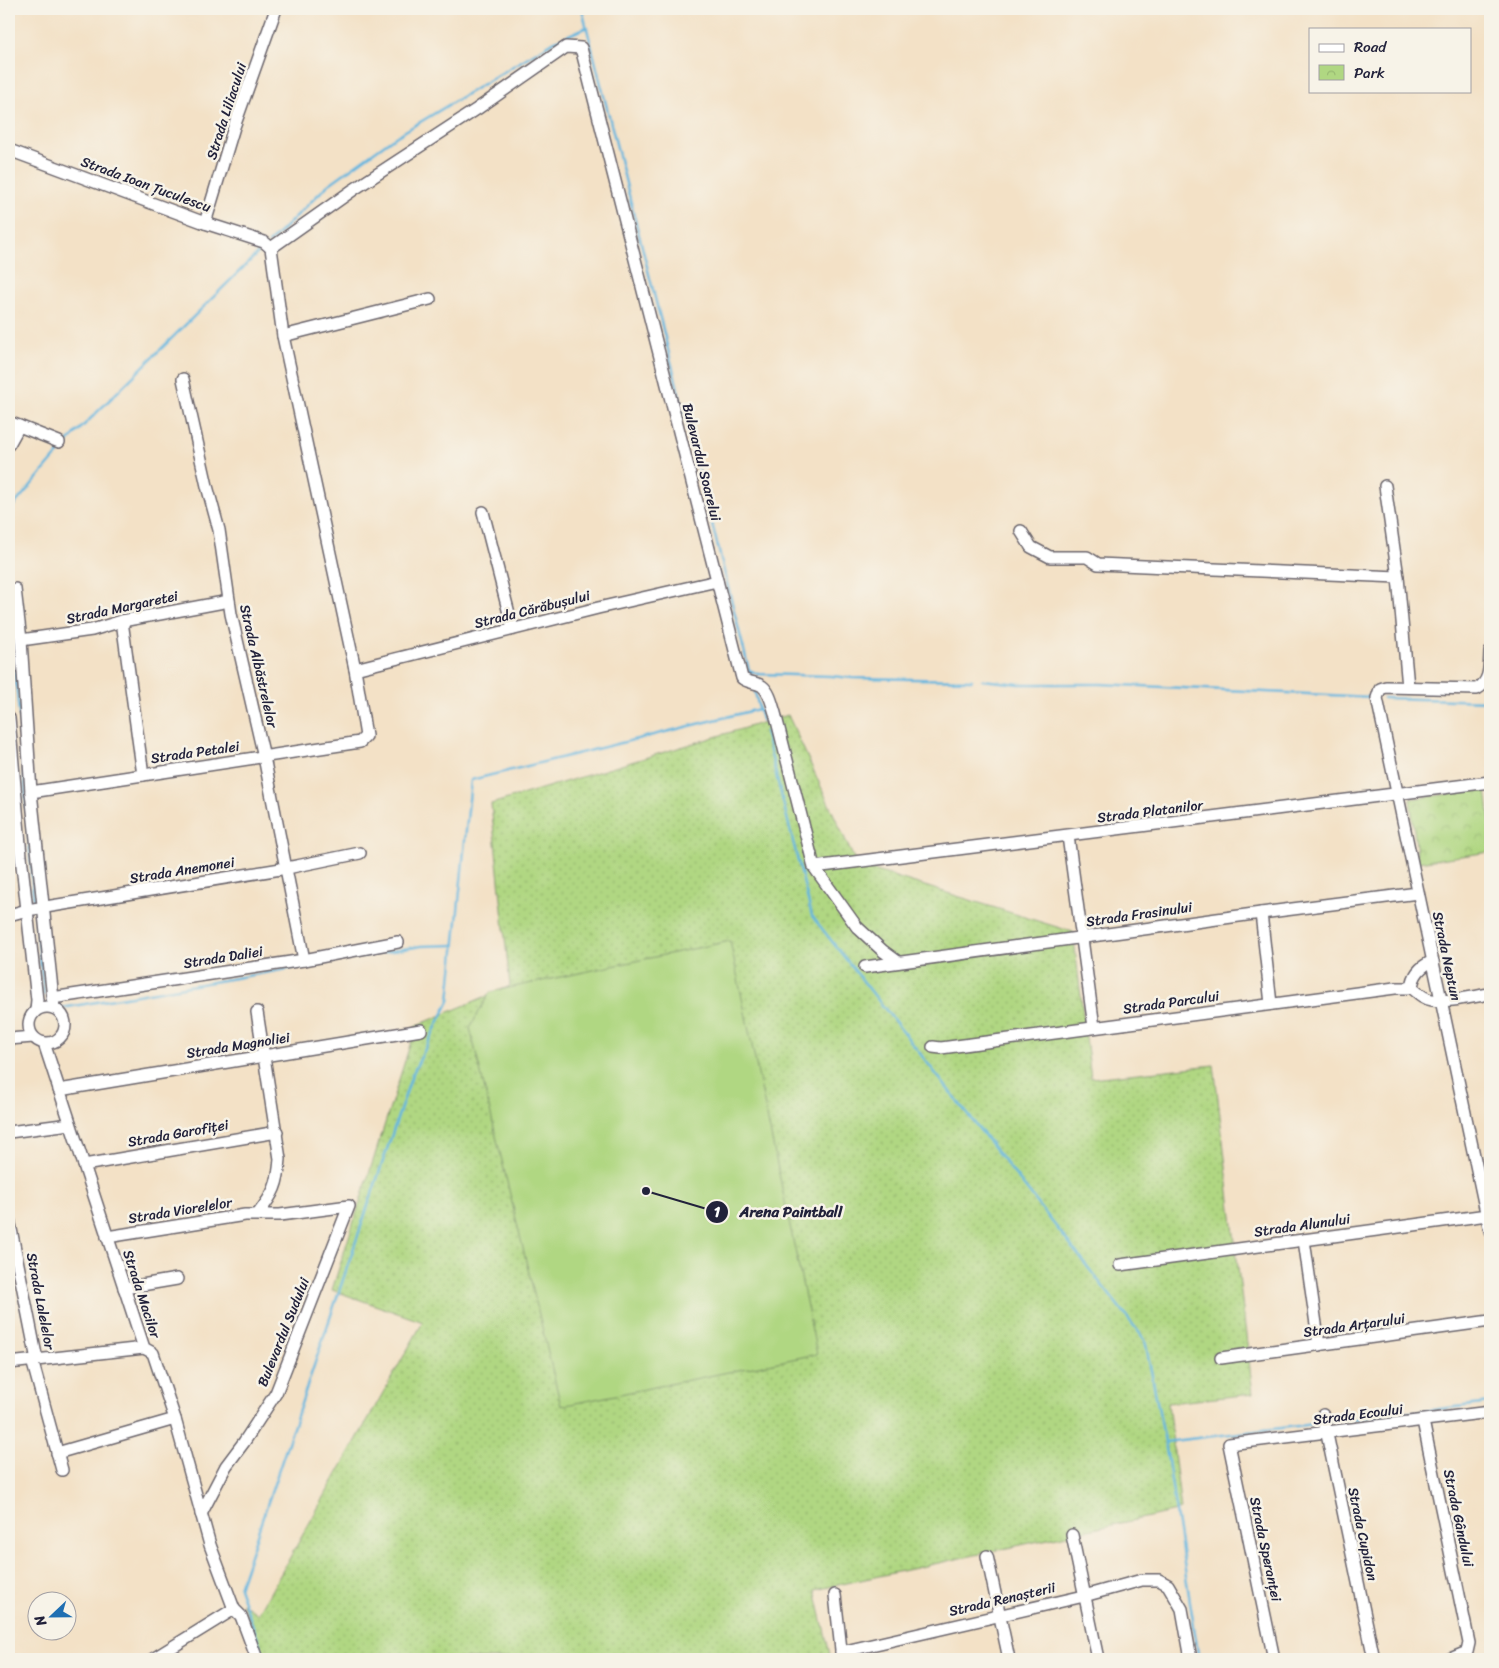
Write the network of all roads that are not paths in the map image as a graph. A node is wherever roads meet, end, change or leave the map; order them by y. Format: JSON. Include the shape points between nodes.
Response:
{"nodes":[{"id":1,"x":276,"y":9,"type":"edge"},
{"id":2,"x":9,"y":150,"type":"edge"},
{"id":3,"x":205,"y":223,"type":"junction"},
{"id":4,"x":271,"y":248,"type":"junction"},
{"id":5,"x":430,"y":300,"type":"dead end"},
{"id":6,"x":283,"y":336,"type":"junction"},
{"id":7,"x":183,"y":379,"type":"dead end"},
{"id":8,"x":14,"y":424,"type":"edge"},
{"id":9,"x":59,"y":442,"type":"dead end"},
{"id":10,"x":9,"y":444,"type":"edge"},
{"id":11,"x":1385,"y":486,"type":"dead end"},
{"id":12,"x":483,"y":512,"type":"dead end"},
{"id":13,"x":1021,"y":531,"type":"dead end"},
{"id":14,"x":1398,"y":577,"type":"junction"},
{"id":15,"x":717,"y":581,"type":"junction"},
{"id":16,"x":9,"y":592,"type":"edge"},
{"id":17,"x":229,"y":601,"type":"junction"},
{"id":18,"x":122,"y":621,"type":"junction"},
{"id":19,"x":513,"y":629,"type":"junction"},
{"id":20,"x":21,"y":640,"type":"junction"},
{"id":21,"x":1490,"y":652,"type":"edge"},
{"id":22,"x":355,"y":670,"type":"junction"},
{"id":23,"x":1408,"y":687,"type":"junction"},
{"id":24,"x":9,"y":718,"type":"edge"},
{"id":25,"x":264,"y":757,"type":"junction"},
{"id":26,"x":143,"y":775,"type":"junction"},
{"id":27,"x":1490,"y":782,"type":"edge"},
{"id":28,"x":31,"y":792,"type":"junction"},
{"id":29,"x":1397,"y":795,"type":"junction"},
{"id":30,"x":1068,"y":836,"type":"junction"},
{"id":31,"x":360,"y":853,"type":"dead end"},
{"id":32,"x":814,"y":867,"type":"junction"},
{"id":33,"x":287,"y":868,"type":"junction"},
{"id":34,"x":1418,"y":893,"type":"junction"},
{"id":35,"x":35,"y":908,"type":"junction"},
{"id":36,"x":1260,"y":913,"type":"junction"},
{"id":37,"x":9,"y":915,"type":"edge"},
{"id":38,"x":1082,"y":938,"type":"junction"},
{"id":39,"x":398,"y":942,"type":"dead end"},
{"id":40,"x":304,"y":960,"type":"junction"},
{"id":41,"x":1433,"y":961,"type":"junction"},
{"id":42,"x":898,"y":962,"type":"junction"},
{"id":43,"x":864,"y":967,"type":"dead end"},
{"id":44,"x":1412,"y":988,"type":"junction"},
{"id":45,"x":1490,"y":994,"type":"edge"},
{"id":46,"x":1441,"y":1001,"type":"junction"},
{"id":47,"x":53,"y":1003,"type":"junction"},
{"id":48,"x":1271,"y":1004,"type":"junction"},
{"id":49,"x":36,"y":1010,"type":"junction"},
{"id":50,"x":257,"y":1012,"type":"dead end"},
{"id":51,"x":1094,"y":1027,"type":"junction"},
{"id":52,"x":421,"y":1030,"type":"dead end"},
{"id":53,"x":33,"y":1037,"type":"junction"},
{"id":54,"x":9,"y":1039,"type":"edge"},
{"id":55,"x":44,"y":1043,"type":"junction"},
{"id":56,"x":933,"y":1047,"type":"dead end"},
{"id":57,"x":265,"y":1056,"type":"junction"},
{"id":58,"x":59,"y":1090,"type":"junction"},
{"id":59,"x":70,"y":1124,"type":"junction"},
{"id":60,"x":9,"y":1132,"type":"edge"},
{"id":61,"x":277,"y":1132,"type":"junction"},
{"id":62,"x":84,"y":1165,"type":"junction"},
{"id":63,"x":349,"y":1206,"type":"joint"},
{"id":64,"x":258,"y":1214,"type":"junction"},
{"id":65,"x":1487,"y":1215,"type":"junction"},
{"id":66,"x":9,"y":1219,"type":"edge"},
{"id":67,"x":1490,"y":1231,"type":"edge"},
{"id":68,"x":107,"y":1237,"type":"junction"},
{"id":69,"x":1304,"y":1240,"type":"junction"},
{"id":70,"x":1120,"y":1265,"type":"dead end"},
{"id":71,"x":177,"y":1279,"type":"dead end"},
{"id":72,"x":124,"y":1288,"type":"junction"},
{"id":73,"x":1490,"y":1321,"type":"edge"},
{"id":74,"x":1318,"y":1345,"type":"junction"},
{"id":75,"x":144,"y":1348,"type":"junction"},
{"id":76,"x":1221,"y":1358,"type":"dead end"},
{"id":77,"x":35,"y":1360,"type":"junction"},
{"id":78,"x":9,"y":1363,"type":"edge"},
{"id":79,"x":1490,"y":1412,"type":"edge"},
{"id":80,"x":175,"y":1419,"type":"junction"},
{"id":81,"x":1423,"y":1421,"type":"junction"},
{"id":82,"x":1325,"y":1424,"type":"junction"},
{"id":83,"x":1229,"y":1444,"type":"joint"},
{"id":84,"x":57,"y":1453,"type":"junction"},
{"id":85,"x":62,"y":1470,"type":"dead end"},
{"id":86,"x":200,"y":1514,"type":"junction"},
{"id":87,"x":1072,"y":1535,"type":"dead end"},
{"id":88,"x":987,"y":1556,"type":"dead end"},
{"id":89,"x":835,"y":1595,"type":"dead end"},
{"id":90,"x":1084,"y":1596,"type":"junction"},
{"id":91,"x":234,"y":1609,"type":"junction"},
{"id":92,"x":1000,"y":1615,"type":"junction"},
{"id":93,"x":842,"y":1656,"type":"edge"},
{"id":94,"x":153,"y":1659,"type":"edge"},
{"id":95,"x":258,"y":1659,"type":"edge"},
{"id":96,"x":1009,"y":1659,"type":"edge"},
{"id":97,"x":1098,"y":1659,"type":"edge"},
{"id":98,"x":1191,"y":1659,"type":"edge"},
{"id":99,"x":1274,"y":1659,"type":"edge"},
{"id":100,"x":1374,"y":1659,"type":"edge"},
{"id":101,"x":1450,"y":1659,"type":"edge"}],
"edges":[{"from":1,"to":3,"type":"street","name":"Strada Liliacului","via":[[234,126]]},
{"from":2,"to":3,"type":"street","name":"Strada Ioan Țuculescu"},
{"from":3,"to":4,"type":"street","name":"Strada Ioan Țuculescu","via":[[264,242]]},
{"from":4,"to":6,"type":"street"},
{"from":4,"to":15,"type":"street","name":"Bulevardul Soarelui","via":[[566,47],[581,48]]},
{"from":5,"to":6,"type":"street"},
{"from":6,"to":22,"type":"street"},
{"from":7,"to":17,"type":"street","name":"Strada Albăstrelelor","via":[[219,530]]},
{"from":8,"to":9,"type":"street"},
{"from":8,"to":10,"type":"street"},
{"from":11,"to":14,"type":"street"},
{"from":12,"to":19,"type":"street"},
{"from":13,"to":14,"type":"street","via":[[1032,547],[1050,557],[1086,557],[1098,564]]},
{"from":14,"to":23,"type":"street"},
{"from":15,"to":19,"type":"street","name":"Strada Cărăbușului"},
{"from":15,"to":32,"type":"street","name":"Bulevardul Soarelui","via":[[742,678],[761,686],[775,713]]},
{"from":16,"to":20,"type":"street","via":[[15,589]]},
{"from":17,"to":18,"type":"street","name":"Strada Margaretei"},
{"from":17,"to":25,"type":"street","name":"Strada Albăstrelelor"},
{"from":18,"to":20,"type":"street","name":"Strada Margaretei","via":[[92,630]]},
{"from":18,"to":26,"type":"street"},
{"from":19,"to":22,"type":"street","name":"Strada Cărăbușului"},
{"from":20,"to":28,"type":"street"},
{"from":21,"to":23,"type":"street","via":[[1488,679],[1477,689]]},
{"from":22,"to":25,"type":"street","name":"Strada Petalei","via":[[366,736],[360,742]]},
{"from":23,"to":29,"type":"street","name":"Strada Neptun","via":[[1380,689],[1377,698]]},
{"from":24,"to":35,"type":"street"},
{"from":25,"to":26,"type":"street","name":"Strada Petalei"},
{"from":25,"to":33,"type":"street","name":"Strada Albăstrelelor"},
{"from":26,"to":28,"type":"street","name":"Strada Petalei"},
{"from":27,"to":29,"type":"street","name":"Strada Platanilor"},
{"from":28,"to":35,"type":"street"},
{"from":29,"to":30,"type":"street","name":"Strada Platanilor"},
{"from":29,"to":34,"type":"street","name":"Strada Neptun"},
{"from":30,"to":32,"type":"street","name":"Strada Platanilor"},
{"from":30,"to":38,"type":"street"},
{"from":31,"to":33,"type":"street","name":"Strada Anemonei"},
{"from":32,"to":42,"type":"street","via":[[857,927]]},
{"from":33,"to":35,"type":"street","name":"Strada Anemonei"},
{"from":33,"to":40,"type":"street","name":"Strada Albăstrelelor"},
{"from":34,"to":36,"type":"street","name":"Strada Frasinului"},
{"from":34,"to":41,"type":"street","name":"Strada Neptun"},
{"from":35,"to":37,"type":"street","name":"Strada Anemonei"},
{"from":35,"to":47,"type":"street"},
{"from":35,"to":49,"type":"street"},
{"from":36,"to":38,"type":"street","name":"Strada Frasinului"},
{"from":36,"to":48,"type":"street"},
{"from":38,"to":42,"type":"street","name":"Strada Frasinului"},
{"from":38,"to":51,"type":"street"},
{"from":39,"to":40,"type":"street","name":"Strada Daliei"},
{"from":40,"to":47,"type":"street","name":"Strada Daliei"},
{"from":41,"to":44,"type":"street","via":[[1418,971]]},
{"from":41,"to":46,"type":"street","name":"Strada Neptun"},
{"from":42,"to":43,"type":"street","name":"Strada Frasinului"},
{"from":44,"to":46,"type":"street","via":[[1430,1000]]},
{"from":44,"to":48,"type":"street","name":"Strada Parcului"},
{"from":45,"to":46,"type":"street"},
{"from":46,"to":65,"type":"street","name":"Strada Neptun"},
{"from":47,"to":49,"type":"street"},
{"from":47,"to":55,"type":"street","via":[[65,1026],[58,1039]]},
{"from":48,"to":51,"type":"street","name":"Strada Parcului"},
{"from":49,"to":53,"type":"street","via":[[30,1018],[29,1028]]},
{"from":50,"to":57,"type":"street"},
{"from":51,"to":56,"type":"street","name":"Strada Parcului"},
{"from":52,"to":57,"type":"street","name":"Strada Magnoliei"},
{"from":53,"to":54,"type":"street"},
{"from":53,"to":55,"type":"street"},
{"from":55,"to":58,"type":"street","name":"Strada Macilor"},
{"from":57,"to":58,"type":"street","name":"Strada Magnoliei"},
{"from":57,"to":61,"type":"street"},
{"from":58,"to":59,"type":"street","name":"Strada Macilor"},
{"from":59,"to":60,"type":"street"},
{"from":59,"to":62,"type":"street","name":"Strada Macilor"},
{"from":61,"to":62,"type":"street","name":"Strada Garofiței"},
{"from":61,"to":64,"type":"street","via":[[278,1179]]},
{"from":62,"to":68,"type":"street","name":"Strada Macilor"},
{"from":63,"to":64,"type":"street","name":"Strada Viorelelor","via":[[280,1215]]},
{"from":63,"to":86,"type":"street","name":"Bulevardul Sudului","via":[[276,1393],[226,1466]]},
{"from":64,"to":68,"type":"street","name":"Strada Viorelelor"},
{"from":65,"to":67,"type":"street","name":"Strada Neptun"},
{"from":65,"to":69,"type":"street","name":"Strada Alunului"},
{"from":66,"to":77,"type":"street","name":"Strada Lalelelor"},
{"from":68,"to":72,"type":"street","name":"Strada Macilor"},
{"from":69,"to":70,"type":"street","name":"Strada Alunului"},
{"from":69,"to":74,"type":"street"},
{"from":71,"to":72,"type":"street"},
{"from":72,"to":75,"type":"street","name":"Strada Macilor"},
{"from":73,"to":74,"type":"street","name":"Strada Arțarului"},
{"from":74,"to":76,"type":"street","name":"Strada Arțarului"},
{"from":75,"to":77,"type":"street"},
{"from":75,"to":80,"type":"street","name":"Strada Macilor","via":[[153,1353]]},
{"from":77,"to":78,"type":"street"},
{"from":77,"to":84,"type":"street","name":"Strada Lalelelor"},
{"from":79,"to":81,"type":"street","name":"Strada Ecoului"},
{"from":80,"to":84,"type":"street"},
{"from":80,"to":86,"type":"street","name":"Strada Macilor"},
{"from":81,"to":82,"type":"street","name":"Strada Ecoului"},
{"from":81,"to":101,"type":"street","name":"Strada Gândului","via":[[1469,1643],[1467,1652]]},
{"from":82,"to":83,"type":"street","name":"Strada Ecoului"},
{"from":82,"to":100,"type":"street","name":"Strada Cupidon"},
{"from":83,"to":99,"type":"street","name":"Strada Speranței"},
{"from":84,"to":85,"type":"street","name":"Strada Lalelelor"},
{"from":86,"to":91,"type":"street","name":"Strada Macilor"},
{"from":87,"to":90,"type":"street"},
{"from":88,"to":92,"type":"street"},
{"from":89,"to":93,"type":"street"},
{"from":90,"to":92,"type":"street","name":"Strada Renașterii"},
{"from":90,"to":97,"type":"street"},
{"from":90,"to":98,"type":"street","name":"Strada Renașterii","via":[[1142,1580],[1159,1580],[1168,1585],[1182,1609]]},
{"from":91,"to":94,"type":"street"},
{"from":91,"to":95,"type":"street","name":"Strada Macilor","via":[[241,1616]]},
{"from":92,"to":93,"type":"street","name":"Strada Renașterii"},
{"from":92,"to":96,"type":"street"}]}
